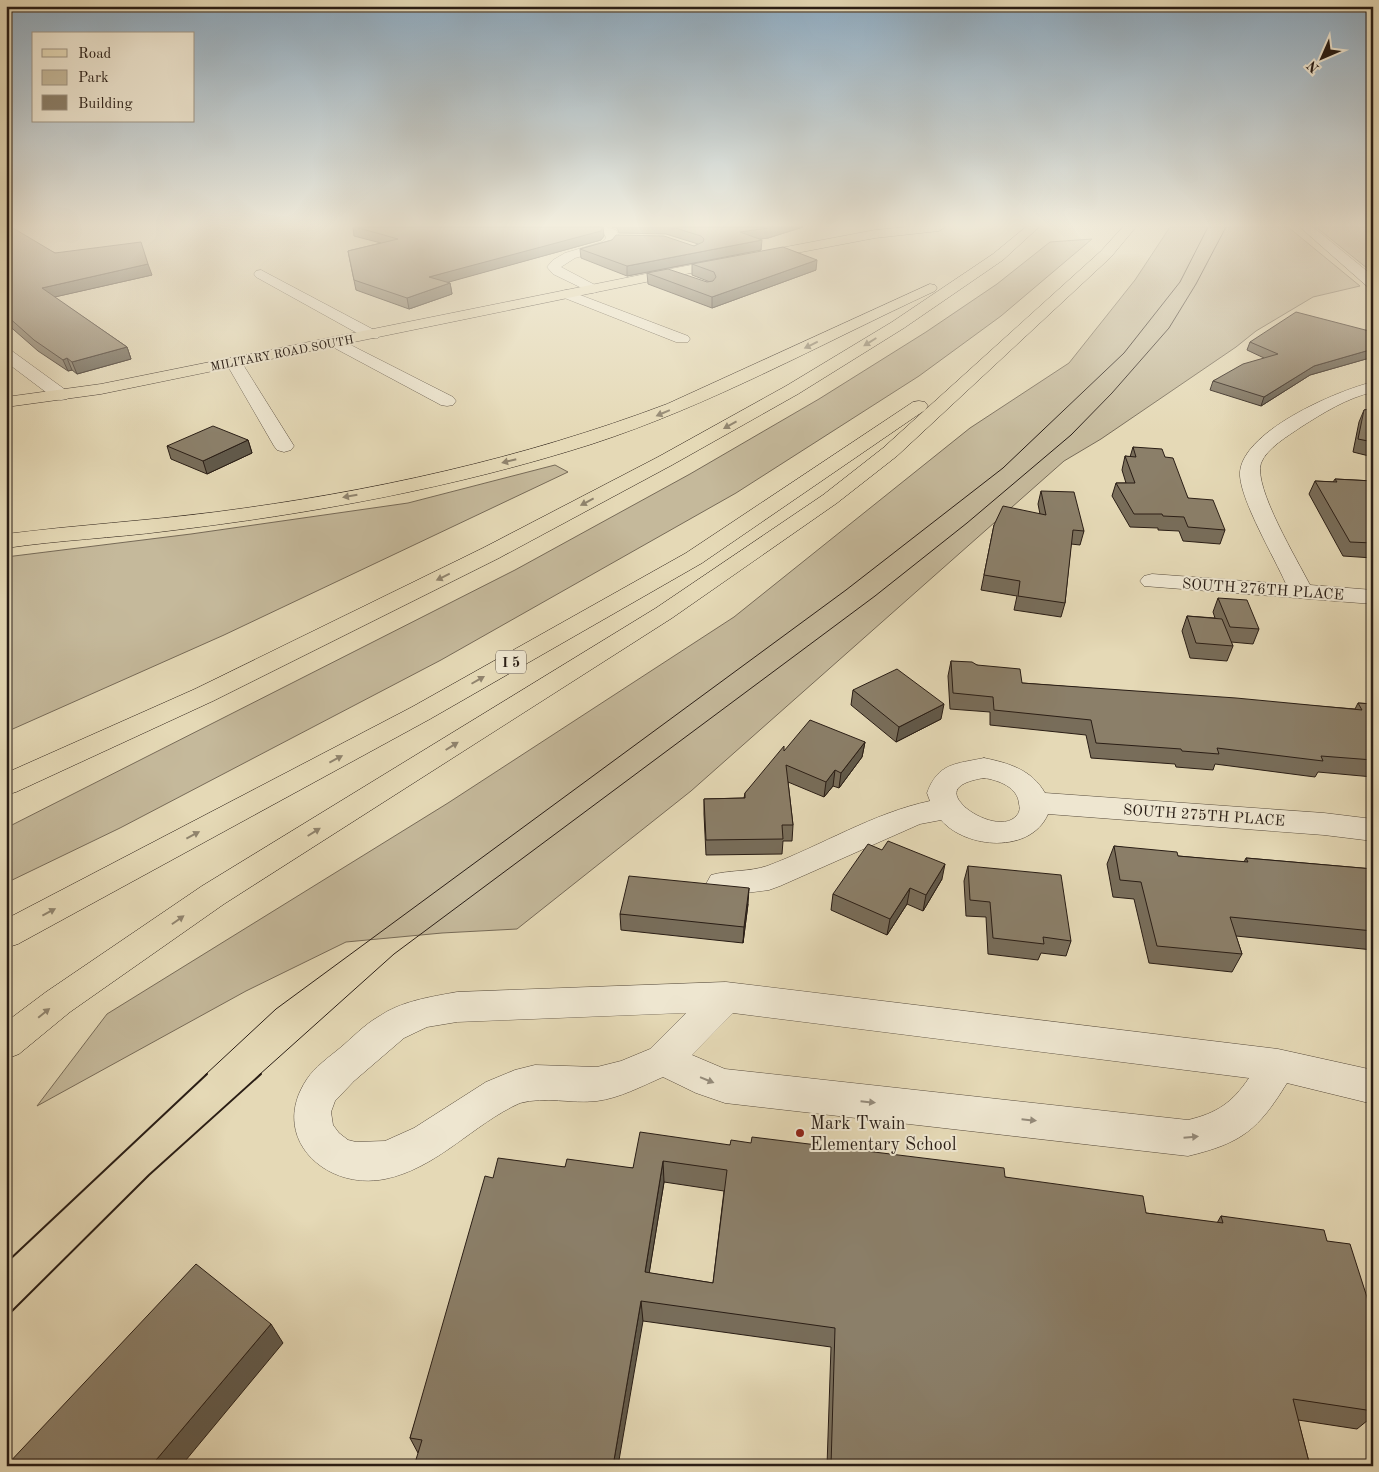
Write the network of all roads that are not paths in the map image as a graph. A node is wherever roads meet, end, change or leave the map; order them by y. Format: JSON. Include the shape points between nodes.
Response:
{"nodes":[{"id":1,"x":300,"y":296,"type":"edge"},
{"id":2,"x":559,"y":296,"type":"edge"},
{"id":3,"x":571,"y":296,"type":"edge"},
{"id":4,"x":911,"y":296,"type":"edge"},
{"id":5,"x":940,"y":296,"type":"edge"},
{"id":6,"x":1060,"y":296,"type":"edge"},
{"id":7,"x":372,"y":335,"type":"junction"},
{"id":8,"x":682,"y":339,"type":"dead end"},
{"id":9,"x":335,"y":342,"type":"junction"},
{"id":10,"x":6,"y":354,"type":"edge"},
{"id":11,"x":995,"y":355,"type":"junction"},
{"id":12,"x":234,"y":363,"type":"junction"},
{"id":13,"x":1373,"y":388,"type":"edge"},
{"id":14,"x":61,"y":395,"type":"junction"},
{"id":15,"x":447,"y":400,"type":"dead end"},
{"id":16,"x":6,"y":402,"type":"edge"},
{"id":17,"x":284,"y":446,"type":"dead end"},
{"id":18,"x":6,"y":541,"type":"edge"},
{"id":19,"x":1152,"y":582,"type":"dead end"},
{"id":20,"x":1302,"y":592,"type":"junction"},
{"id":21,"x":1373,"y":597,"type":"edge"},
{"id":22,"x":6,"y":785,"type":"edge"},
{"id":23,"x":1036,"y":802,"type":"junction"},
{"id":24,"x":946,"y":808,"type":"junction"},
{"id":25,"x":1373,"y":830,"type":"edge"},
{"id":26,"x":722,"y":884,"type":"edge"},
{"id":27,"x":6,"y":935,"type":"edge"},
{"id":28,"x":726,"y":997,"type":"junction"},
{"id":29,"x":6,"y":1043,"type":"edge"},
{"id":30,"x":663,"y":1060,"type":"junction"},
{"id":31,"x":1278,"y":1065,"type":"junction"},
{"id":32,"x":1373,"y":1087,"type":"edge"}],
"edges":[{"from":1,"to":7,"type":"street"},
{"from":2,"to":7,"type":"main road","name":"MILITARY ROAD SOUTH"},
{"from":3,"to":8,"type":"street"},
{"from":4,"to":18,"type":"main road","one_way":true,"via":[[725,386],[652,417],[568,445],[462,474],[289,507],[166,525]]},
{"from":5,"to":22,"type":"main road","one_way":true,"via":[[792,390],[491,553],[212,690]]},
{"from":6,"to":11,"type":"main road","number":"I 5"},
{"from":7,"to":9,"type":"main road","name":"MILITARY ROAD SOUTH"},
{"from":9,"to":12,"type":"main road","name":"MILITARY ROAD SOUTH"},
{"from":9,"to":15,"type":"street"},
{"from":10,"to":14,"type":"street"},
{"from":27,"to":11,"type":"main road","number":"I 5","one_way":true,"via":[[421,713],[694,558]]},
{"from":29,"to":11,"type":"main road","one_way":true,"via":[[58,1002],[214,895],[664,613],[786,530],[890,452]]},
{"from":12,"to":14,"type":"main road","name":"MILITARY ROAD SOUTH"},
{"from":12,"to":17,"type":"street"},
{"from":13,"to":20,"type":"street","via":[[1351,392],[1278,434],[1253,459],[1251,483],[1256,499]]},
{"from":14,"to":16,"type":"main road","name":"MILITARY ROAD SOUTH"},
{"from":19,"to":20,"type":"street","name":"SOUTH 276TH PLACE"},
{"from":20,"to":21,"type":"street","name":"SOUTH 276TH PLACE"},
{"from":23,"to":24,"type":"street","via":[[1034,815],[1026,825],[1012,831],[993,833],[958,820]]},
{"from":23,"to":24,"type":"street","via":[[1030,790],[1002,772],[967,769],[953,775],[944,784],[941,796]]},
{"from":23,"to":25,"type":"street","name":"SOUTH 275TH PLACE"},
{"from":24,"to":26,"type":"street","via":[[913,815],[769,878]]},
{"from":28,"to":30,"type":"street"},
{"from":28,"to":30,"type":"street","via":[[458,1007],[422,1013],[392,1027],[320,1091],[312,1112],[314,1131],[338,1156],[356,1161],[385,1160],[405,1154],[515,1087],[535,1082],[597,1084]]},
{"from":28,"to":31,"type":"street"},
{"from":30,"to":31,"type":"street","one_way":true,"via":[[725,1086],[1188,1138],[1211,1134],[1234,1123],[1252,1105]]},
{"from":31,"to":32,"type":"street"}]}
